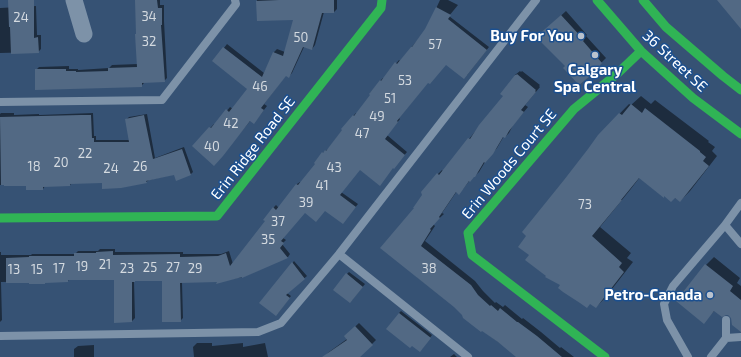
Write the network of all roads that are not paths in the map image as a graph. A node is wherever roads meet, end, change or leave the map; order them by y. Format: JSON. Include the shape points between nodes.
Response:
{"nodes":[{"id":1,"x":74,"y":0,"type":"edge"},
{"id":2,"x":235,"y":0,"type":"edge"},
{"id":3,"x":382,"y":0,"type":"edge"},
{"id":4,"x":536,"y":0,"type":"edge"},
{"id":5,"x":597,"y":0,"type":"edge"},
{"id":6,"x":643,"y":0,"type":"edge"},
{"id":7,"x":84,"y":34,"type":"dead end"},
{"id":8,"x":641,"y":51,"type":"junction"},
{"id":9,"x":741,"y":90,"type":"edge"},
{"id":10,"x":0,"y":102,"type":"edge"},
{"id":11,"x":741,"y":134,"type":"edge"},
{"id":12,"x":741,"y":203,"type":"edge"},
{"id":13,"x":0,"y":218,"type":"edge"},
{"id":14,"x":725,"y":224,"type":"junction"},
{"id":15,"x":741,"y":244,"type":"edge"},
{"id":16,"x":339,"y":254,"type":"junction"},
{"id":17,"x":726,"y":320,"type":"dead end"},
{"id":18,"x":0,"y":336,"type":"edge"},
{"id":19,"x":741,"y":337,"type":"edge"},
{"id":20,"x":726,"y":338,"type":"junction"},
{"id":21,"x":468,"y":357,"type":"edge"},
{"id":22,"x":605,"y":357,"type":"edge"},
{"id":23,"x":688,"y":357,"type":"edge"},
{"id":24,"x":711,"y":357,"type":"edge"}],
"edges":[{"from":1,"to":7,"type":"street"},
{"from":2,"to":10,"type":"lane","via":[[236,4],[162,100]]},
{"from":3,"to":13,"type":"street","name":"Erin Ridge Road SE","via":[[381,8],[217,216]]},
{"from":4,"to":16,"type":"lane"},
{"from":5,"to":8,"type":"street","name":"36 Street SE"},
{"from":6,"to":9,"type":"street","name":"36 Street SE","via":[[666,27]]},
{"from":8,"to":11,"type":"street","name":"36 Street SE","via":[[693,98]]},
{"from":8,"to":22,"type":"street","name":"Erin Woods Court SE","via":[[574,108],[468,233],[472,255]]},
{"from":12,"to":14,"type":"lane"},
{"from":14,"to":15,"type":"lane"},
{"from":14,"to":23,"type":"lane","via":[[673,286],[664,304],[667,320]]},
{"from":16,"to":18,"type":"lane","via":[[280,323],[258,332]]},
{"from":16,"to":21,"type":"lane"},
{"from":17,"to":20,"type":"lane"},
{"from":19,"to":20,"type":"lane"},
{"from":20,"to":24,"type":"lane"}]}
